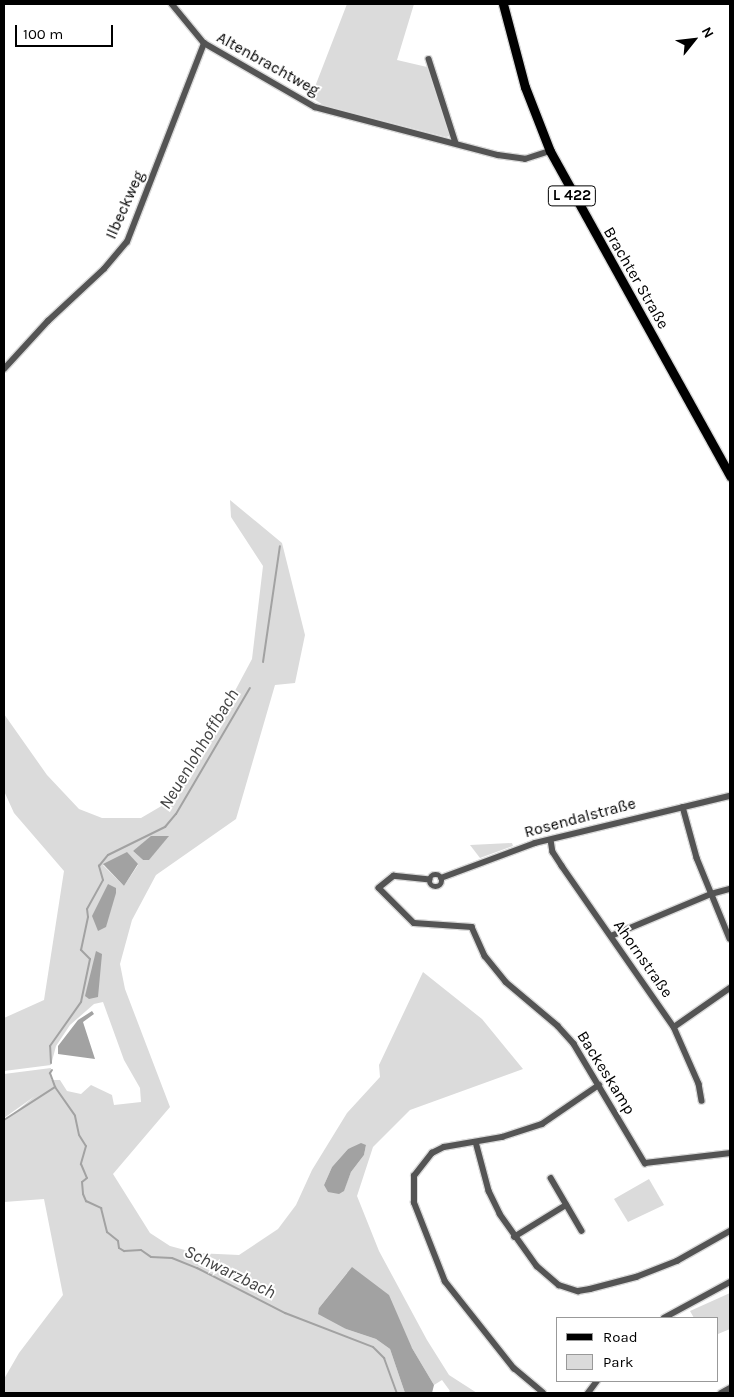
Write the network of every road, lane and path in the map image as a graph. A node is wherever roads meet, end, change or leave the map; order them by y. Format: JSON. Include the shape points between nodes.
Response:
{"nodes":[{"id":1,"x":172,"y":4,"type":"edge"},
{"id":2,"x":503,"y":4,"type":"edge"},
{"id":3,"x":204,"y":43,"type":"junction"},
{"id":4,"x":428,"y":59,"type":"dead end"},
{"id":5,"x":456,"y":143,"type":"junction"},
{"id":6,"x":550,"y":152,"type":"junction"},
{"id":7,"x":4,"y":368,"type":"edge"},
{"id":8,"x":730,"y":476,"type":"edge"},
{"id":9,"x":730,"y":796,"type":"edge"},
{"id":10,"x":683,"y":807,"type":"junction"},
{"id":11,"x":551,"y":840,"type":"junction"},
{"id":12,"x":441,"y":878,"type":"junction"},
{"id":13,"x":430,"y":880,"type":"junction"},
{"id":14,"x":730,"y":890,"type":"edge"},
{"id":15,"x":711,"y":894,"type":"junction"},
{"id":16,"x":611,"y":936,"type":"junction"},
{"id":17,"x":730,"y":939,"type":"edge"},
{"id":18,"x":730,"y":988,"type":"edge"},
{"id":19,"x":674,"y":1028,"type":"junction"},
{"id":20,"x":599,"y":1085,"type":"junction"},
{"id":21,"x":702,"y":1101,"type":"dead end"},
{"id":22,"x":476,"y":1142,"type":"junction"},
{"id":23,"x":730,"y":1153,"type":"edge"},
{"id":24,"x":551,"y":1178,"type":"dead end"},
{"id":25,"x":566,"y":1205,"type":"junction"},
{"id":26,"x":582,"y":1231,"type":"dead end"},
{"id":27,"x":730,"y":1231,"type":"edge"},
{"id":28,"x":514,"y":1237,"type":"junction"},
{"id":29,"x":730,"y":1282,"type":"edge"},
{"id":30,"x":666,"y":1317,"type":"edge"},
{"id":31,"x":596,"y":1382,"type":"edge"},
{"id":32,"x":730,"y":1388,"type":"edge"},
{"id":33,"x":543,"y":1393,"type":"edge"},
{"id":34,"x":588,"y":1393,"type":"edge"},
{"id":35,"x":722,"y":1393,"type":"edge"}],
"edges":[{"from":1,"to":3,"type":"street","name":"Altenbrachtweg"},
{"from":2,"to":6,"type":"main road","name":"Brachter Straße","number":"L 422","via":[[525,87]]},
{"from":3,"to":5,"type":"street","name":"Altenbrachtweg","via":[[315,106]]},
{"from":3,"to":7,"type":"street","name":"Ilbeckweg","via":[[127,242]]},
{"from":4,"to":5,"type":"street"},
{"from":5,"to":6,"type":"street","name":"Altenbrachtweg","via":[[520,158]]},
{"from":6,"to":8,"type":"main road","name":"Brachter Straße","number":"L 422"},
{"from":9,"to":10,"type":"street","name":"Rosendalstraße"},
{"from":10,"to":11,"type":"street","name":"Rosendalstraße","via":[[590,827]]},
{"from":10,"to":15,"type":"street","via":[[688,832]]},
{"from":11,"to":12,"type":"street","name":"Rosendalstraße"},
{"from":11,"to":16,"type":"street","name":"Ahornstraße","via":[[553,852]]},
{"from":12,"to":13,"type":"street","via":[[436,875]]},
{"from":12,"to":13,"type":"street","via":[[437,887]]},
{"from":13,"to":20,"type":"street","name":"Backeskamp","via":[[394,876],[379,888],[414,922],[472,927],[478,942],[506,982],[558,1026],[574,1044]]},
{"from":14,"to":15,"type":"street"},
{"from":15,"to":16,"type":"street"},
{"from":15,"to":17,"type":"street"},
{"from":16,"to":19,"type":"street","name":"Ahornstraße"},
{"from":18,"to":19,"type":"street"},
{"from":19,"to":21,"type":"street","name":"Ahornstraße","via":[[699,1084]]},
{"from":20,"to":22,"type":"street","via":[[542,1124]]},
{"from":20,"to":23,"type":"street","name":"Backeskamp","via":[[646,1163]]},
{"from":22,"to":28,"type":"street","via":[[489,1191]]},
{"from":22,"to":33,"type":"street","via":[[444,1147],[422,1162],[414,1176],[414,1203],[430,1251],[457,1301],[514,1369]]},
{"from":24,"to":25,"type":"street"},
{"from":25,"to":26,"type":"street"},
{"from":25,"to":28,"type":"street"},
{"from":27,"to":28,"type":"street","via":[[677,1261],[645,1274],[578,1290],[551,1281]]},
{"from":29,"to":30,"type":"street"},
{"from":31,"to":34,"type":"street"},
{"from":32,"to":35,"type":"street"}]}
